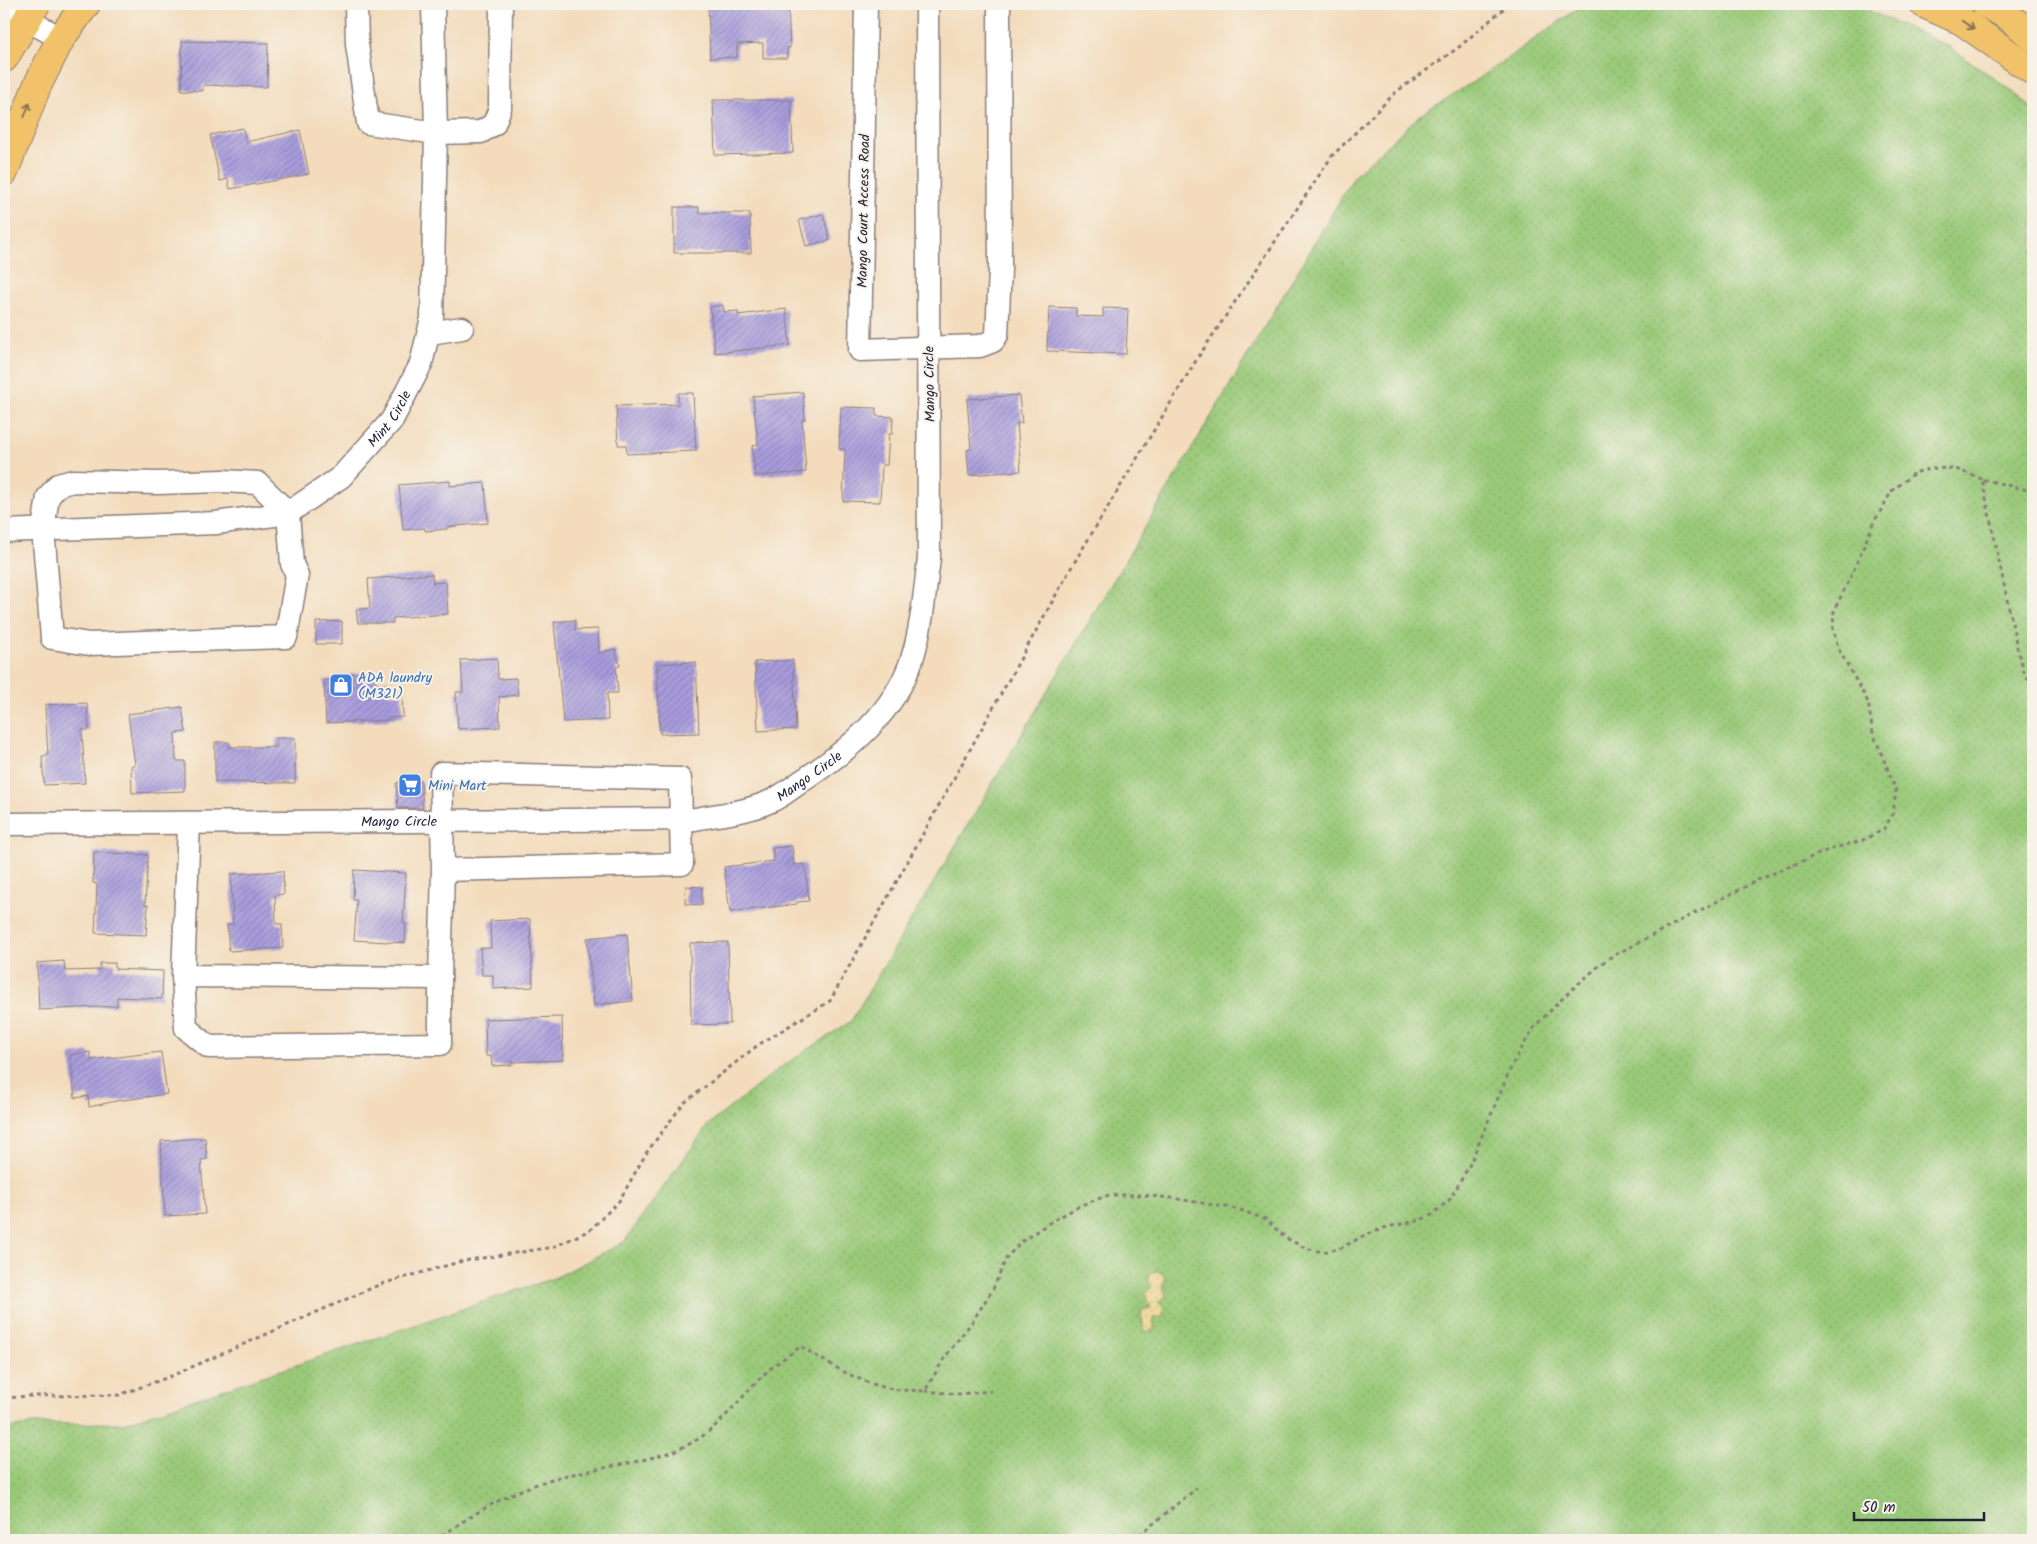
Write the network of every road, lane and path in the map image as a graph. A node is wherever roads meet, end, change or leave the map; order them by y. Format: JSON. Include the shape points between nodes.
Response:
{"nodes":[{"id":1,"x":86,"y":4,"type":"edge"},
{"id":2,"x":356,"y":4,"type":"edge"},
{"id":3,"x":433,"y":4,"type":"edge"},
{"id":4,"x":501,"y":4,"type":"edge"},
{"id":5,"x":866,"y":4,"type":"edge"},
{"id":6,"x":927,"y":4,"type":"edge"},
{"id":7,"x":999,"y":4,"type":"edge"},
{"id":8,"x":1509,"y":4,"type":"edge"},
{"id":9,"x":1924,"y":4,"type":"edge"},
{"id":10,"x":1986,"y":4,"type":"edge"},
{"id":11,"x":22,"y":10,"type":"edge"},
{"id":12,"x":2033,"y":37,"type":"edge"},
{"id":13,"x":61,"y":38,"type":"junction"},
{"id":14,"x":4,"y":58,"type":"edge"},
{"id":15,"x":2033,"y":71,"type":"edge"},
{"id":16,"x":436,"y":133,"type":"junction"},
{"id":17,"x":4,"y":172,"type":"edge"},
{"id":18,"x":462,"y":328,"type":"dead end"},
{"id":19,"x":429,"y":333,"type":"junction"},
{"id":20,"x":928,"y":348,"type":"junction"},
{"id":21,"x":1982,"y":479,"type":"junction"},
{"id":22,"x":2033,"y":494,"type":"edge"},
{"id":23,"x":288,"y":513,"type":"junction"},
{"id":24,"x":43,"y":530,"type":"junction"},
{"id":25,"x":4,"y":531,"type":"edge"},
{"id":26,"x":2033,"y":688,"type":"edge"},
{"id":27,"x":680,"y":819,"type":"junction"},
{"id":28,"x":441,"y":821,"type":"junction"},
{"id":29,"x":189,"y":823,"type":"junction"},
{"id":30,"x":4,"y":824,"type":"edge"},
{"id":31,"x":443,"y":870,"type":"junction"},
{"id":32,"x":183,"y":976,"type":"junction"},
{"id":33,"x":440,"y":978,"type":"junction"},
{"id":34,"x":924,"y":1390,"type":"junction"},
{"id":35,"x":991,"y":1391,"type":"dead end"},
{"id":36,"x":4,"y":1398,"type":"edge"},
{"id":37,"x":1197,"y":1488,"type":"dead end"},
{"id":38,"x":436,"y":1540,"type":"edge"},
{"id":39,"x":1133,"y":1540,"type":"edge"}],
"edges":[{"from":1,"to":13,"type":"main road"},
{"from":2,"to":16,"type":"street","via":[[356,44],[368,123]]},
{"from":3,"to":16,"type":"street","name":"Mint Circle"},
{"from":4,"to":16,"type":"street","via":[[500,108],[494,124],[481,132]]},
{"from":5,"to":20,"type":"street","name":"Mango Court Access Road","via":[[860,350]]},
{"from":6,"to":20,"type":"street","name":"Mango Circle"},
{"from":7,"to":20,"type":"street","via":[[1000,270],[997,335],[993,341],[980,346]]},
{"from":8,"to":36,"type":"path","via":[[1459,47],[1396,92],[1332,156],[1197,359],[1070,568],[830,1001],[758,1045],[683,1104],[647,1152],[619,1201],[590,1230],[554,1247],[463,1262],[381,1284],[169,1377],[119,1395]]},
{"from":9,"to":15,"type":"main road","one_way":true,"via":[[1962,21]]},
{"from":10,"to":12,"type":"main road","via":[[2008,16]]},
{"from":11,"to":13,"type":"street"},
{"from":11,"to":14,"type":"main road"},
{"from":17,"to":13,"type":"main road","one_way":true,"via":[[37,86]]},
{"from":16,"to":19,"type":"street","name":"Mint Circle"},
{"from":18,"to":19,"type":"street"},
{"from":19,"to":23,"type":"street","name":"Mint Circle","via":[[421,364],[392,420],[341,477]]},
{"from":20,"to":27,"type":"street","name":"Mango Circle","via":[[929,558],[912,659],[893,700],[860,738],[774,800],[748,809]]},
{"from":21,"to":22,"type":"path"},
{"from":21,"to":26,"type":"path","via":[[2018,652]]},
{"from":21,"to":34,"type":"path","via":[[1956,469],[1933,468],[1914,473],[1892,491],[1874,522],[1834,610],[1833,629],[1838,648],[1868,702],[1873,733],[1896,790],[1893,814],[1883,830],[1758,880],[1607,959],[1535,1026],[1513,1063],[1469,1166],[1450,1199],[1432,1214],[1322,1252],[1305,1248],[1286,1238],[1265,1219],[1237,1209],[1172,1198],[1109,1195],[1081,1205],[1021,1242],[1007,1257],[993,1289]]},
{"from":23,"to":24,"type":"street","name":"Mint Circle","via":[[216,522]]},
{"from":23,"to":24,"type":"street","via":[[258,483],[73,481],[58,485],[48,497]]},
{"from":23,"to":24,"type":"street","via":[[292,564],[297,575],[286,637],[89,644],[52,638]]},
{"from":24,"to":25,"type":"street","name":"Mint Circle"},
{"from":27,"to":28,"type":"street","name":"Mango Circle"},
{"from":27,"to":28,"type":"street","via":[[680,779],[441,773]]},
{"from":27,"to":31,"type":"street","via":[[682,864]]},
{"from":28,"to":29,"type":"street","name":"Mango Circle"},
{"from":28,"to":31,"type":"street"},
{"from":29,"to":30,"type":"street","name":"Mango Circle"},
{"from":29,"to":32,"type":"street"},
{"from":31,"to":33,"type":"street"},
{"from":32,"to":33,"type":"street"},
{"from":32,"to":33,"type":"street","via":[[186,1028],[209,1048],[440,1044]]},
{"from":34,"to":35,"type":"path","via":[[959,1394]]},
{"from":34,"to":38,"type":"path","via":[[892,1389],[860,1378],[833,1368],[801,1346],[770,1368],[717,1424],[693,1442],[664,1453],[566,1476],[516,1492],[467,1517]]},
{"from":37,"to":39,"type":"path"}]}
